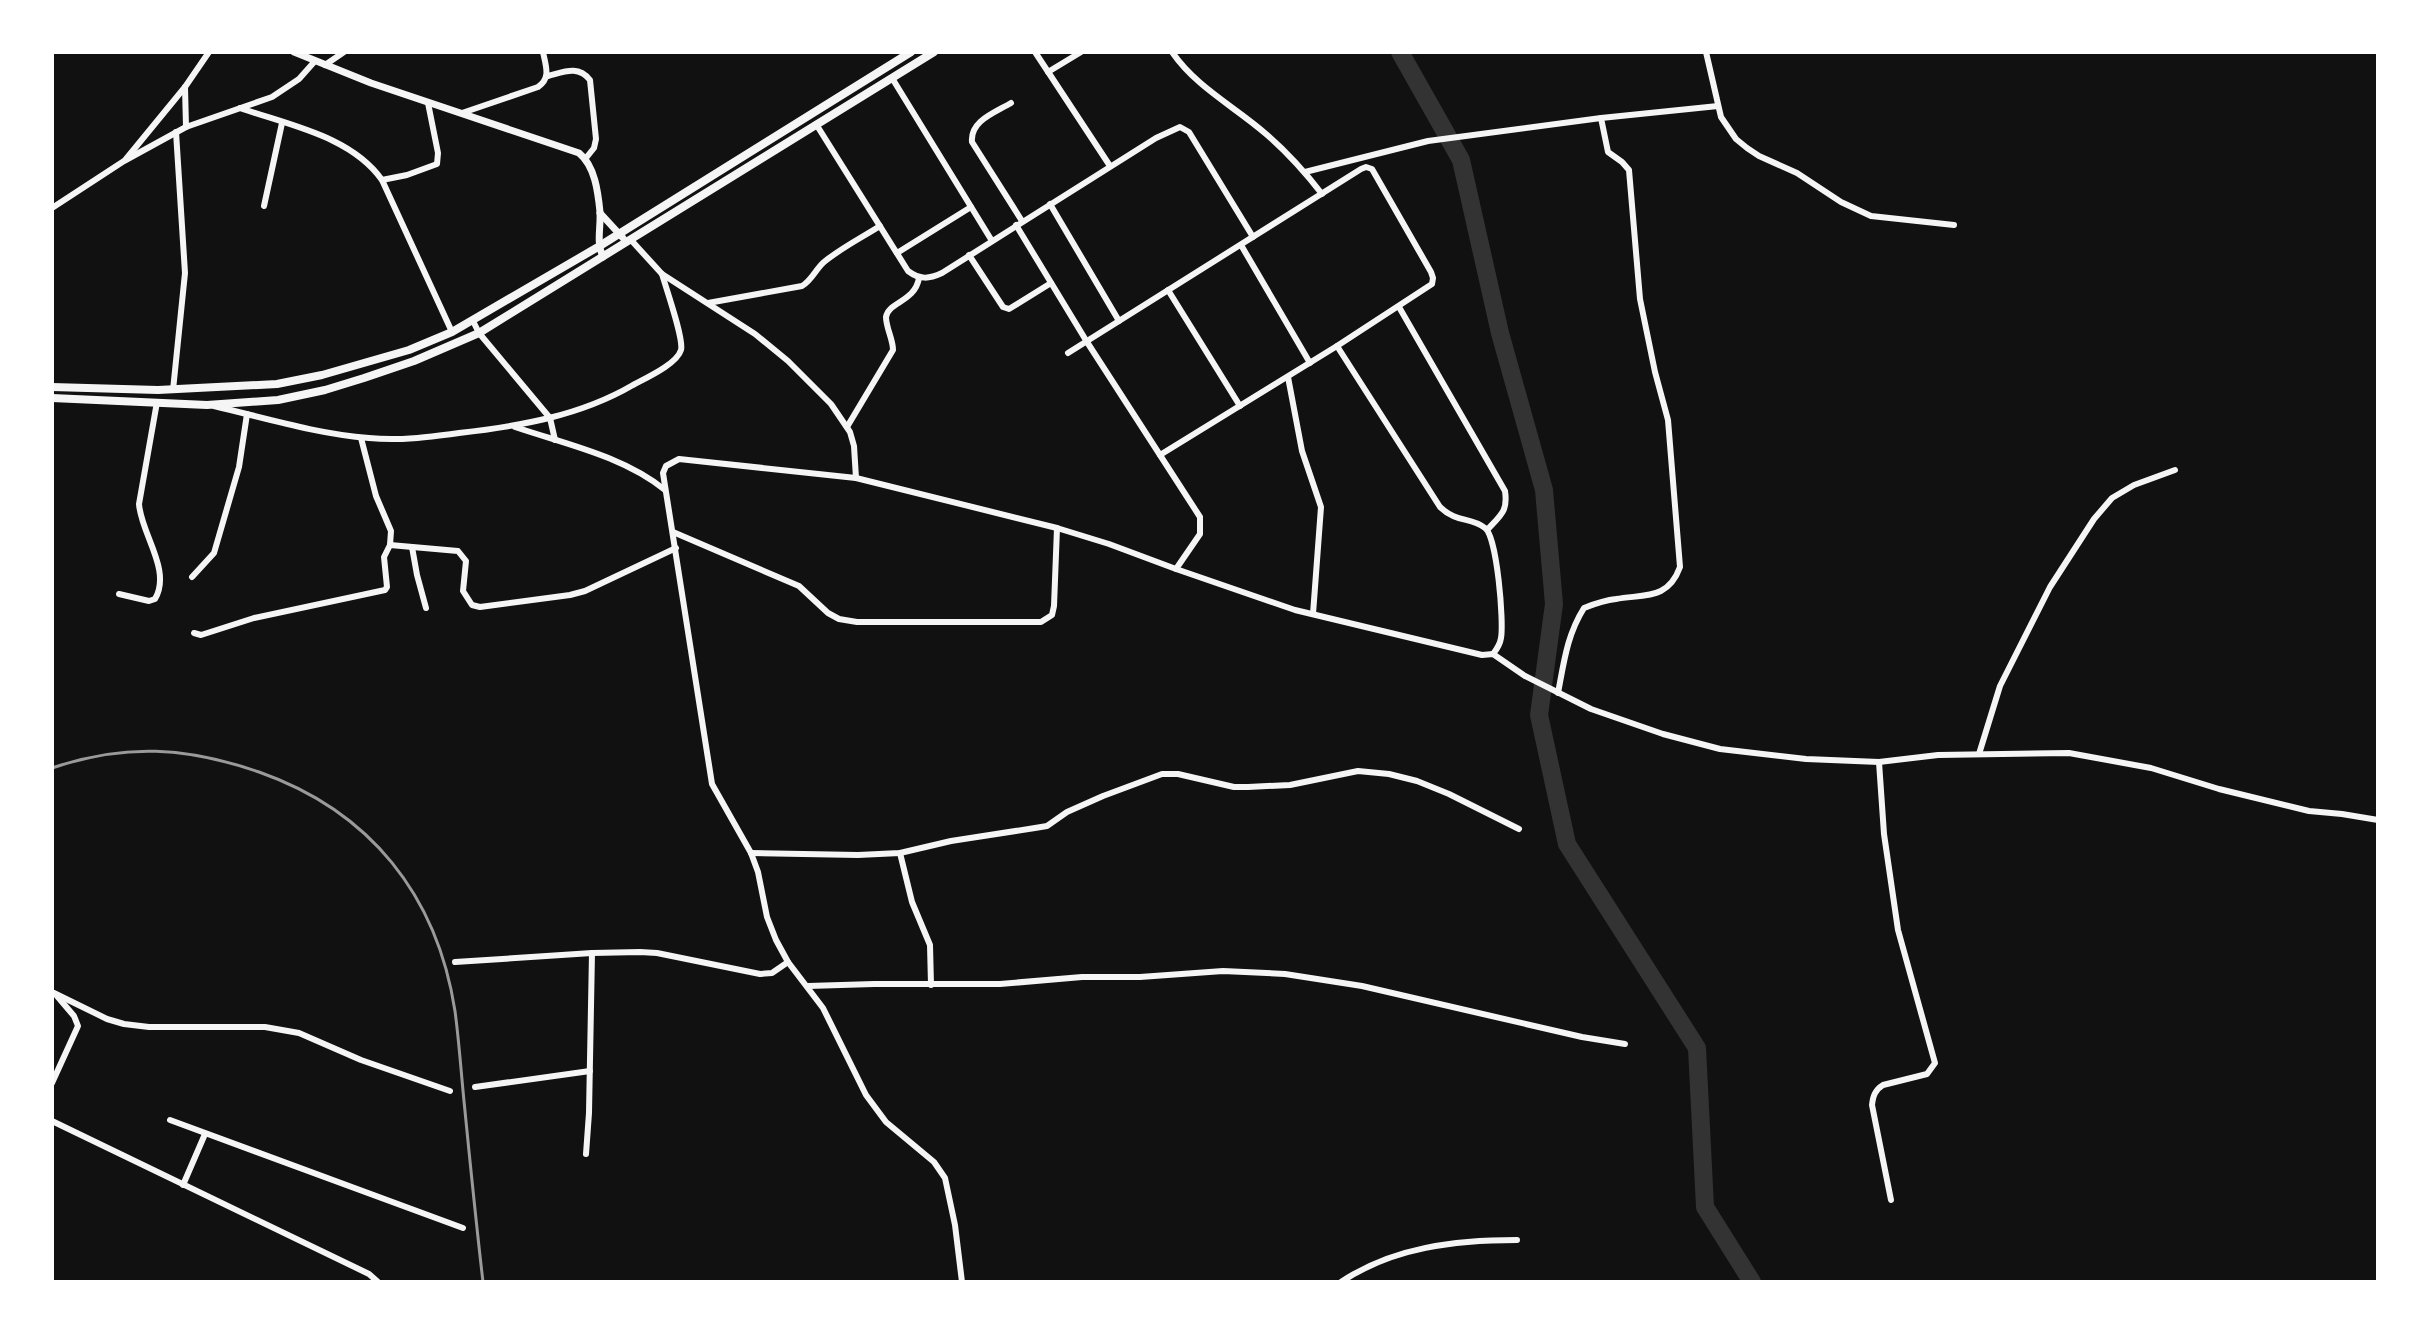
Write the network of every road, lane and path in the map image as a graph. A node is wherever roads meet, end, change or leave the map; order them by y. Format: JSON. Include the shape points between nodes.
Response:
{"nodes":[{"id":1,"x":209,"y":52,"type":"edge"},
{"id":2,"x":294,"y":52,"type":"edge"},
{"id":3,"x":344,"y":52,"type":"edge"},
{"id":4,"x":543,"y":52,"type":"edge"},
{"id":5,"x":911,"y":52,"type":"edge"},
{"id":6,"x":934,"y":52,"type":"edge"},
{"id":7,"x":1035,"y":52,"type":"edge"},
{"id":8,"x":1081,"y":52,"type":"edge"},
{"id":9,"x":1172,"y":52,"type":"edge"},
{"id":10,"x":1706,"y":52,"type":"edge"},
{"id":11,"x":315,"y":61,"type":"junction"},
{"id":12,"x":325,"y":65,"type":"junction"},
{"id":13,"x":1048,"y":72,"type":"junction"},
{"id":14,"x":548,"y":76,"type":"junction"},
{"id":15,"x":892,"y":78,"type":"junction"},
{"id":16,"x":185,"y":87,"type":"junction"},
{"id":17,"x":428,"y":103,"type":"junction"},
{"id":18,"x":1011,"y":103,"type":"dead end"},
{"id":19,"x":1718,"y":106,"type":"junction"},
{"id":20,"x":240,"y":108,"type":"junction"},
{"id":21,"x":462,"y":113,"type":"junction"},
{"id":22,"x":1601,"y":118,"type":"junction"},
{"id":23,"x":282,"y":123,"type":"junction"},
{"id":24,"x":816,"y":124,"type":"junction"},
{"id":25,"x":186,"y":127,"type":"junction"},
{"id":26,"x":176,"y":132,"type":"junction"},
{"id":27,"x":586,"y":158,"type":"junction"},
{"id":28,"x":124,"y":161,"type":"junction"},
{"id":29,"x":1110,"y":166,"type":"junction"},
{"id":30,"x":1305,"y":172,"type":"junction"},
{"id":31,"x":382,"y":180,"type":"junction"},
{"id":32,"x":1322,"y":194,"type":"junction"},
{"id":33,"x":1050,"y":204,"type":"junction"},
{"id":34,"x":264,"y":206,"type":"dead end"},
{"id":35,"x":971,"y":207,"type":"junction"},
{"id":36,"x":52,"y":208,"type":"edge"},
{"id":37,"x":600,"y":213,"type":"junction"},
{"id":38,"x":1019,"y":223,"type":"junction"},
{"id":39,"x":1954,"y":225,"type":"dead end"},
{"id":40,"x":880,"y":226,"type":"junction"},
{"id":41,"x":620,"y":234,"type":"junction"},
{"id":42,"x":1253,"y":237,"type":"junction"},
{"id":43,"x":628,"y":241,"type":"junction"},
{"id":44,"x":992,"y":241,"type":"junction"},
{"id":45,"x":1241,"y":245,"type":"junction"},
{"id":46,"x":600,"y":252,"type":"junction"},
{"id":47,"x":897,"y":253,"type":"junction"},
{"id":48,"x":969,"y":255,"type":"junction"},
{"id":49,"x":662,"y":274,"type":"junction"},
{"id":50,"x":919,"y":278,"type":"junction"},
{"id":51,"x":1051,"y":283,"type":"junction"},
{"id":52,"x":1168,"y":290,"type":"junction"},
{"id":53,"x":708,"y":303,"type":"junction"},
{"id":54,"x":1399,"y":307,"type":"junction"},
{"id":55,"x":473,"y":321,"type":"junction"},
{"id":56,"x":1119,"y":321,"type":"junction"},
{"id":57,"x":452,"y":332,"type":"junction"},
{"id":58,"x":479,"y":333,"type":"junction"},
{"id":59,"x":1087,"y":342,"type":"junction"},
{"id":60,"x":1337,"y":346,"type":"junction"},
{"id":61,"x":1068,"y":353,"type":"dead end"},
{"id":62,"x":1310,"y":363,"type":"junction"},
{"id":63,"x":1288,"y":377,"type":"junction"},
{"id":64,"x":52,"y":387,"type":"edge"},
{"id":65,"x":173,"y":390,"type":"junction"},
{"id":66,"x":52,"y":398,"type":"edge"},
{"id":67,"x":157,"y":402,"type":"junction"},
{"id":68,"x":207,"y":405,"type":"junction"},
{"id":69,"x":1240,"y":406,"type":"junction"},
{"id":70,"x":247,"y":414,"type":"junction"},
{"id":71,"x":550,"y":418,"type":"junction"},
{"id":72,"x":514,"y":426,"type":"junction"},
{"id":73,"x":847,"y":427,"type":"junction"},
{"id":74,"x":361,"y":438,"type":"junction"},
{"id":75,"x":555,"y":440,"type":"junction"},
{"id":76,"x":1160,"y":455,"type":"junction"},
{"id":77,"x":2175,"y":470,"type":"dead end"},
{"id":78,"x":856,"y":478,"type":"junction"},
{"id":79,"x":665,"y":490,"type":"junction"},
{"id":80,"x":1057,"y":528,"type":"junction"},
{"id":81,"x":1488,"y":529,"type":"junction"},
{"id":82,"x":673,"y":532,"type":"junction"},
{"id":83,"x":390,"y":545,"type":"junction"},
{"id":84,"x":412,"y":547,"type":"junction"},
{"id":85,"x":676,"y":548,"type":"junction"},
{"id":86,"x":1176,"y":569,"type":"junction"},
{"id":87,"x":192,"y":577,"type":"dead end"},
{"id":88,"x":119,"y":594,"type":"dead end"},
{"id":89,"x":426,"y":608,"type":"dead end"},
{"id":90,"x":1313,"y":614,"type":"junction"},
{"id":91,"x":194,"y":633,"type":"dead end"},
{"id":92,"x":1493,"y":654,"type":"junction"},
{"id":93,"x":1558,"y":693,"type":"junction"},
{"id":94,"x":1979,"y":754,"type":"junction"},
{"id":95,"x":1879,"y":762,"type":"junction"},
{"id":96,"x":2378,"y":820,"type":"edge"},
{"id":97,"x":1519,"y":829,"type":"dead end"},
{"id":98,"x":751,"y":853,"type":"junction"},
{"id":99,"x":900,"y":853,"type":"junction"},
{"id":100,"x":592,"y":953,"type":"junction"},
{"id":101,"x":455,"y":962,"type":"dead end"},
{"id":102,"x":788,"y":962,"type":"junction"},
{"id":103,"x":931,"y":985,"type":"junction"},
{"id":104,"x":808,"y":986,"type":"junction"},
{"id":105,"x":53,"y":992,"type":"edge"},
{"id":106,"x":1625,"y":1044,"type":"dead end"},
{"id":107,"x":590,"y":1071,"type":"junction"},
{"id":108,"x":52,"y":1083,"type":"edge"},
{"id":109,"x":475,"y":1087,"type":"dead end"},
{"id":110,"x":450,"y":1091,"type":"dead end"},
{"id":111,"x":170,"y":1120,"type":"dead end"},
{"id":112,"x":52,"y":1121,"type":"edge"},
{"id":113,"x":205,"y":1134,"type":"junction"},
{"id":114,"x":586,"y":1154,"type":"dead end"},
{"id":115,"x":183,"y":1185,"type":"junction"},
{"id":116,"x":1891,"y":1200,"type":"dead end"},
{"id":117,"x":463,"y":1228,"type":"dead end"},
{"id":118,"x":1517,"y":1240,"type":"dead end"},
{"id":119,"x":378,"y":1282,"type":"edge"},
{"id":120,"x":962,"y":1282,"type":"edge"},
{"id":121,"x":1341,"y":1282,"type":"edge"}],
"edges":[{"from":1,"to":16,"type":"street"},
{"from":2,"to":11,"type":"street"},
{"from":3,"to":12,"type":"street"},
{"from":4,"to":14,"type":"street"},
{"from":5,"to":41,"type":"main road"},
{"from":6,"to":15,"type":"main road"},
{"from":7,"to":13,"type":"street"},
{"from":8,"to":13,"type":"street"},
{"from":9,"to":30,"type":"street","via":[[1201,86]]},
{"from":10,"to":19,"type":"street"},
{"from":11,"to":12,"type":"street"},
{"from":11,"to":20,"type":"street","via":[[283,90]]},
{"from":12,"to":17,"type":"street"},
{"from":13,"to":29,"type":"street"},
{"from":14,"to":21,"type":"street","via":[[538,87]]},
{"from":14,"to":27,"type":"street","via":[[573,70],[590,80],[596,139]]},
{"from":15,"to":24,"type":"main road"},
{"from":15,"to":35,"type":"street"},
{"from":16,"to":25,"type":"street"},
{"from":16,"to":28,"type":"street"},
{"from":17,"to":21,"type":"street"},
{"from":17,"to":31,"type":"street","via":[[437,164]]},
{"from":18,"to":38,"type":"street","via":[[975,125],[972,142]]},
{"from":19,"to":22,"type":"street"},
{"from":19,"to":39,"type":"street","via":[[1727,127],[1747,148],[1856,210]]},
{"from":20,"to":23,"type":"street"},
{"from":20,"to":25,"type":"street"},
{"from":21,"to":27,"type":"street"},
{"from":22,"to":30,"type":"street","via":[[1428,141]]},
{"from":22,"to":93,"type":"street","via":[[1608,152],[1629,170],[1640,299],[1668,420],[1680,567],[1674,582],[1656,594],[1584,608],[1567,640]]},
{"from":23,"to":31,"type":"street","via":[[357,154]]},
{"from":23,"to":34,"type":"street"},
{"from":24,"to":40,"type":"street"},
{"from":24,"to":43,"type":"main road"},
{"from":25,"to":26,"type":"street"},
{"from":26,"to":28,"type":"street"},
{"from":26,"to":65,"type":"street","via":[[185,273]]},
{"from":27,"to":37,"type":"street"},
{"from":28,"to":36,"type":"street"},
{"from":29,"to":33,"type":"street"},
{"from":29,"to":42,"type":"street","via":[[1176,127],[1185,128]]},
{"from":30,"to":32,"type":"street"},
{"from":31,"to":57,"type":"street"},
{"from":32,"to":42,"type":"street"},
{"from":32,"to":54,"type":"street","via":[[1363,168],[1374,172],[1433,278],[1430,286]]},
{"from":33,"to":38,"type":"street"},
{"from":33,"to":56,"type":"street"},
{"from":35,"to":44,"type":"street"},
{"from":35,"to":47,"type":"street"},
{"from":37,"to":41,"type":"street"},
{"from":37,"to":46,"type":"street"},
{"from":38,"to":44,"type":"street"},
{"from":38,"to":51,"type":"street"},
{"from":40,"to":47,"type":"street"},
{"from":40,"to":53,"type":"street","via":[[826,261],[802,286]]},
{"from":41,"to":43,"type":"street"},
{"from":41,"to":46,"type":"main road"},
{"from":42,"to":45,"type":"street"},
{"from":43,"to":46,"type":"main road"},
{"from":43,"to":49,"type":"street"},
{"from":44,"to":48,"type":"street"},
{"from":45,"to":52,"type":"street"},
{"from":45,"to":62,"type":"street"},
{"from":46,"to":55,"type":"main road"},
{"from":46,"to":58,"type":"main road"},
{"from":47,"to":50,"type":"street"},
{"from":48,"to":50,"type":"street","via":[[931,278]]},
{"from":48,"to":51,"type":"street","via":[[1003,307],[1009,309]]},
{"from":49,"to":53,"type":"street"},
{"from":49,"to":71,"type":"street","via":[[682,345],[677,358],[600,402]]},
{"from":50,"to":73,"type":"street","via":[[917,290],[888,312],[893,350]]},
{"from":51,"to":59,"type":"street"},
{"from":52,"to":56,"type":"street"},
{"from":52,"to":69,"type":"street"},
{"from":53,"to":73,"type":"street","via":[[788,361]]},
{"from":54,"to":60,"type":"street"},
{"from":54,"to":81,"type":"street","via":[[1505,491],[1507,504]]},
{"from":55,"to":57,"type":"main road"},
{"from":55,"to":58,"type":"street"},
{"from":56,"to":59,"type":"street"},
{"from":57,"to":65,"type":"main road","via":[[409,350],[307,378]]},
{"from":58,"to":68,"type":"main road","via":[[325,390]]},
{"from":58,"to":71,"type":"street"},
{"from":59,"to":61,"type":"street"},
{"from":59,"to":76,"type":"street"},
{"from":60,"to":62,"type":"street"},
{"from":60,"to":81,"type":"street","via":[[1440,507],[1451,518]]},
{"from":62,"to":63,"type":"street"},
{"from":63,"to":69,"type":"street"},
{"from":63,"to":90,"type":"street","via":[[1302,451],[1321,507]]},
{"from":64,"to":65,"type":"main road"},
{"from":66,"to":67,"type":"main road"},
{"from":67,"to":68,"type":"main road"},
{"from":67,"to":88,"type":"street","via":[[139,513],[162,581],[160,592],[149,601]]},
{"from":68,"to":70,"type":"street"},
{"from":69,"to":76,"type":"street"},
{"from":70,"to":74,"type":"street"},
{"from":70,"to":87,"type":"street","via":[[239,467],[214,553]]},
{"from":71,"to":72,"type":"street"},
{"from":71,"to":75,"type":"street"},
{"from":72,"to":74,"type":"street","via":[[402,440]]},
{"from":72,"to":75,"type":"street"},
{"from":73,"to":78,"type":"street"},
{"from":74,"to":83,"type":"street","via":[[391,531]]},
{"from":75,"to":79,"type":"street","via":[[613,459]]},
{"from":76,"to":86,"type":"street","via":[[1201,525]]},
{"from":77,"to":94,"type":"street","via":[[2112,498],[2094,519],[2050,587],[2000,686]]},
{"from":78,"to":79,"type":"street","via":[[679,459],[666,466]]},
{"from":78,"to":80,"type":"street"},
{"from":79,"to":82,"type":"street"},
{"from":80,"to":82,"type":"street","via":[[1054,606],[1052,615],[1041,622],[839,619],[799,586]]},
{"from":80,"to":86,"type":"street"},
{"from":81,"to":92,"type":"street","via":[[1497,561],[1502,635]]},
{"from":82,"to":85,"type":"street"},
{"from":83,"to":84,"type":"street"},
{"from":83,"to":91,"type":"street","via":[[384,557],[387,587],[382,592]]},
{"from":84,"to":85,"type":"street","via":[[462,555],[463,591],[472,605],[480,607],[585,591]]},
{"from":84,"to":89,"type":"street"},
{"from":85,"to":98,"type":"street","via":[[712,784]]},
{"from":86,"to":90,"type":"street"},
{"from":90,"to":92,"type":"street"},
{"from":92,"to":93,"type":"street"},
{"from":93,"to":95,"type":"street","via":[[1591,709],[1720,749]]},
{"from":94,"to":95,"type":"street"},
{"from":94,"to":96,"type":"street","via":[[2069,753],[2151,768],[2309,811]]},
{"from":95,"to":116,"type":"street","via":[[1898,930],[1935,1063],[1927,1074],[1883,1085],[1873,1098]]},
{"from":97,"to":99,"type":"street","via":[[1435,788],[1389,774],[1358,771],[1290,785],[1234,787],[1162,774],[1081,805],[1047,826]]},
{"from":98,"to":99,"type":"street"},
{"from":98,"to":102,"type":"street","via":[[767,917]]},
{"from":99,"to":103,"type":"street","via":[[930,945]]},
{"from":100,"to":101,"type":"street"},
{"from":100,"to":102,"type":"street","via":[[657,953],[760,974]]},
{"from":100,"to":107,"type":"street"},
{"from":102,"to":104,"type":"street"},
{"from":103,"to":104,"type":"street"},
{"from":103,"to":106,"type":"street","via":[[1223,971],[1285,974]]},
{"from":104,"to":120,"type":"street","via":[[866,1095],[897,1134],[934,1162],[945,1178]]},
{"from":105,"to":108,"type":"street","via":[[78,1026]]},
{"from":105,"to":110,"type":"street","via":[[124,1024],[291,1031]]},
{"from":107,"to":109,"type":"street"},
{"from":107,"to":114,"type":"street"},
{"from":111,"to":113,"type":"street"},
{"from":112,"to":115,"type":"street"},
{"from":113,"to":115,"type":"street"},
{"from":113,"to":117,"type":"street"},
{"from":115,"to":119,"type":"street"},
{"from":118,"to":121,"type":"street","via":[[1445,1244],[1393,1255]]}]}
